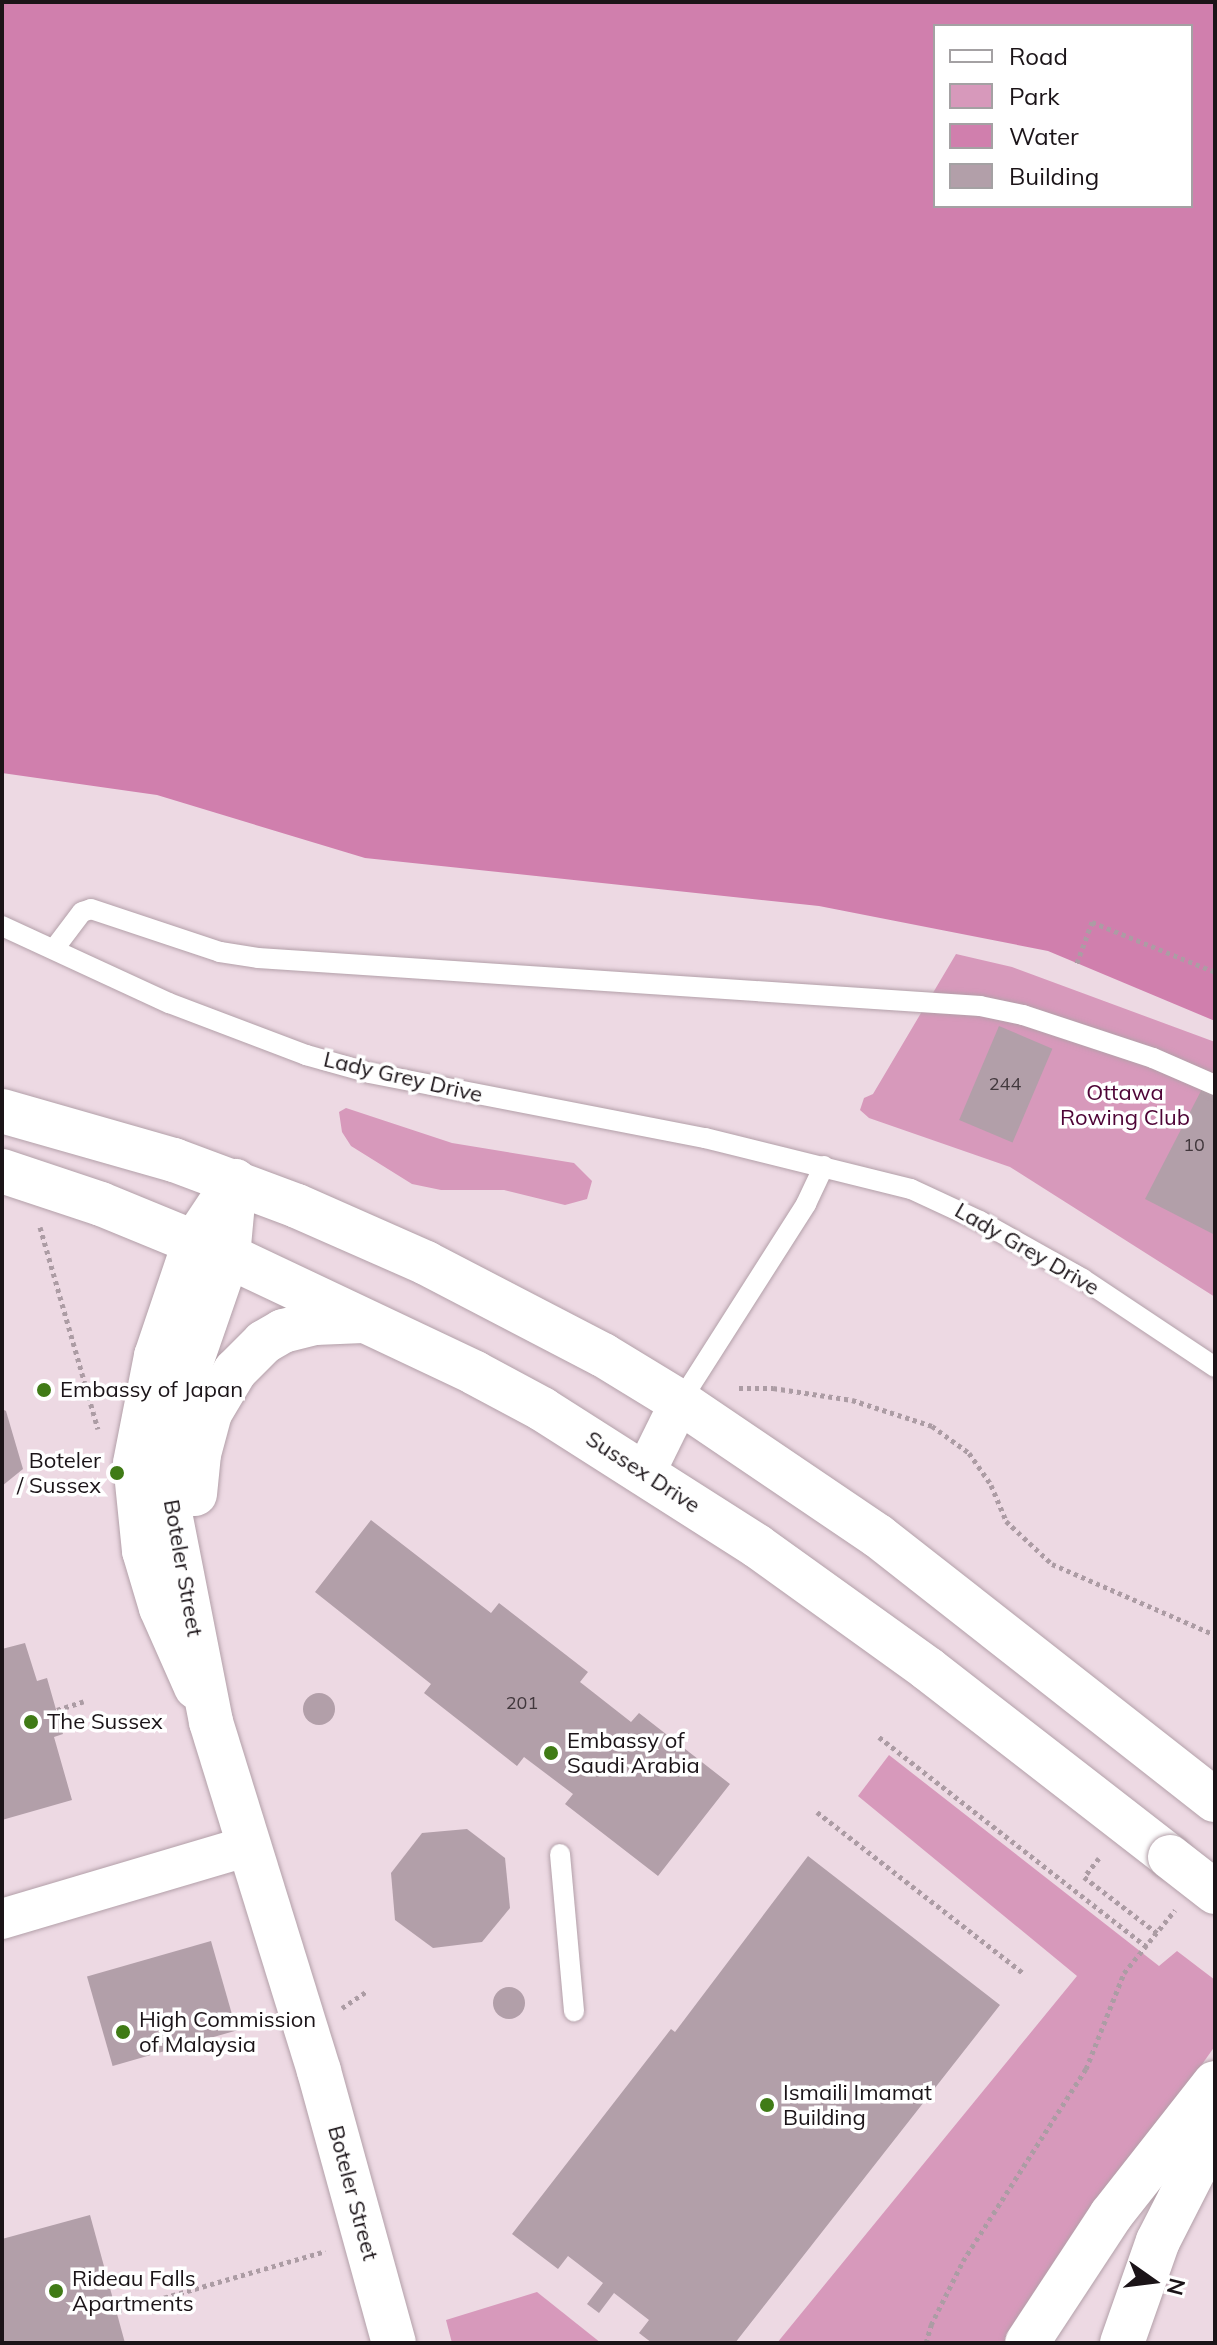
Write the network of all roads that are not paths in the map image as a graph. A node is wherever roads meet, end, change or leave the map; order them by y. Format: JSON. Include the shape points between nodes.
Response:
{"nodes":[{"id":1,"x":2,"y":926,"type":"edge"},
{"id":2,"x":54,"y":949,"type":"junction"},
{"id":3,"x":1215,"y":1085,"type":"edge"},
{"id":4,"x":2,"y":1111,"type":"edge"},
{"id":5,"x":824,"y":1166,"type":"junction"},
{"id":6,"x":2,"y":1171,"type":"edge"},
{"id":7,"x":235,"y":1181,"type":"junction"},
{"id":8,"x":212,"y":1249,"type":"junction"},
{"id":9,"x":367,"y":1320,"type":"junction"},
{"id":10,"x":1215,"y":1367,"type":"edge"},
{"id":11,"x":680,"y":1402,"type":"junction"},
{"id":12,"x":645,"y":1473,"type":"junction"},
{"id":13,"x":189,"y":1608,"type":"junction"},
{"id":14,"x":211,"y":1722,"type":"junction"},
{"id":15,"x":1215,"y":1800,"type":"edge"},
{"id":16,"x":249,"y":1846,"type":"junction"},
{"id":17,"x":560,"y":1854,"type":"dead end"},
{"id":18,"x":1215,"y":1892,"type":"edge"},
{"id":19,"x":2,"y":1919,"type":"edge"},
{"id":20,"x":574,"y":2011,"type":"dead end"},
{"id":21,"x":1215,"y":2083,"type":"edge"},
{"id":22,"x":1215,"y":2129,"type":"edge"},
{"id":23,"x":394,"y":2343,"type":"edge"},
{"id":24,"x":1027,"y":2343,"type":"edge"},
{"id":25,"x":1122,"y":2343,"type":"edge"}],
"edges":[{"from":1,"to":2,"type":"lane","name":"Lady Grey Drive"},
{"from":2,"to":3,"type":"lane","via":[[82,912],[91,909],[220,952],[258,958],[980,1006],[1153,1058]]},
{"from":2,"to":5,"type":"lane","name":"Lady Grey Drive","via":[[169,1003],[306,1055],[370,1073]]},
{"from":4,"to":7,"type":"main road"},
{"from":5,"to":10,"type":"lane","name":"Lady Grey Drive","via":[[911,1189],[969,1215],[1083,1279]]},
{"from":5,"to":11,"type":"lane","via":[[806,1204]]},
{"from":6,"to":8,"type":"main road","name":"Sussex Drive"},
{"from":7,"to":8,"type":"main road","name":"Boteler Street"},
{"from":7,"to":11,"type":"main road","via":[[426,1263],[603,1355]]},
{"from":8,"to":9,"type":"main road","name":"Sussex Drive"},
{"from":8,"to":13,"type":"main road","name":"Boteler Street","via":[[169,1463],[171,1518]]},
{"from":8,"to":14,"type":"main road","name":"Boteler Street","via":[[156,1356],[140,1428],[135,1486],[144,1551],[161,1608]]},
{"from":9,"to":12,"type":"main road","name":"Sussex Drive","via":[[542,1409]]},
{"from":9,"to":13,"type":"main road","via":[[283,1331],[235,1371],[210,1413],[199,1454]]},
{"from":11,"to":12,"type":"street"},
{"from":11,"to":15,"type":"main road","via":[[878,1536]]},
{"from":12,"to":18,"type":"main road","name":"Sussex Drive","bridge":true,"via":[[928,1669]]},
{"from":13,"to":14,"type":"main road","name":"Boteler Street"},
{"from":14,"to":16,"type":"main road","name":"Boteler Street"},
{"from":16,"to":19,"type":"street"},
{"from":16,"to":23,"type":"main road","name":"Boteler Street","via":[[319,2071]]},
{"from":17,"to":20,"type":"lane"},
{"from":21,"to":24,"type":"main road","via":[[1111,2215]]},
{"from":22,"to":25,"type":"main road","via":[[1158,2241]]}]}
